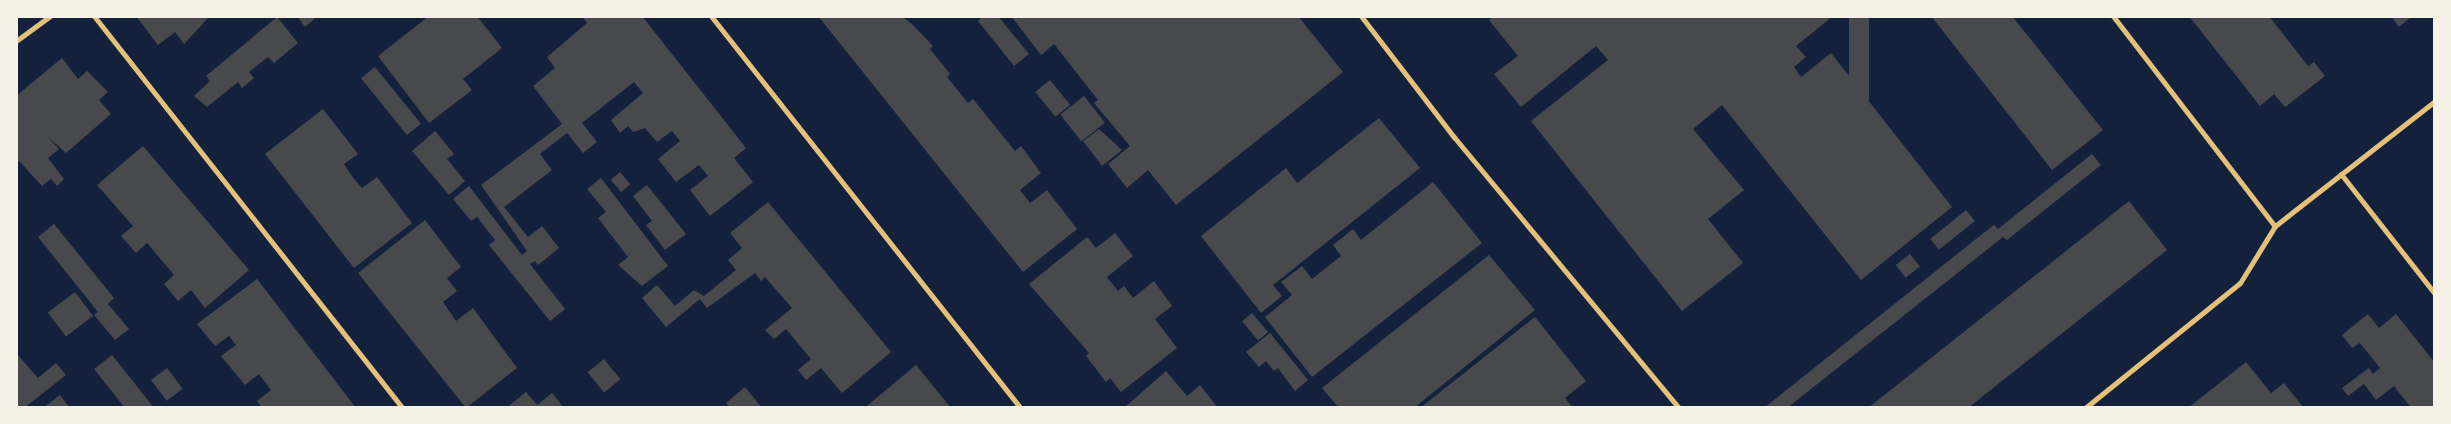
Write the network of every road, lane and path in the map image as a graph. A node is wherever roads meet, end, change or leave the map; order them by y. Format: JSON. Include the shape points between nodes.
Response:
{"nodes":[{"id":1,"x":50,"y":16,"type":"edge"},
{"id":2,"x":94,"y":16,"type":"edge"},
{"id":3,"x":711,"y":16,"type":"edge"},
{"id":4,"x":1361,"y":16,"type":"edge"},
{"id":5,"x":2113,"y":16,"type":"edge"},
{"id":6,"x":16,"y":42,"type":"edge"},
{"id":7,"x":2435,"y":101,"type":"edge"},
{"id":8,"x":2341,"y":174,"type":"junction"},
{"id":9,"x":2275,"y":226,"type":"junction"},
{"id":10,"x":2435,"y":294,"type":"edge"},
{"id":11,"x":403,"y":408,"type":"edge"},
{"id":12,"x":1021,"y":408,"type":"edge"},
{"id":13,"x":1679,"y":408,"type":"edge"},
{"id":14,"x":2085,"y":408,"type":"edge"}],
"edges":[{"from":1,"to":6,"type":"street"},
{"from":2,"to":11,"type":"street"},
{"from":3,"to":12,"type":"street"},
{"from":4,"to":13,"type":"street","via":[[1454,137]]},
{"from":5,"to":9,"type":"street"},
{"from":7,"to":8,"type":"street"},
{"from":8,"to":9,"type":"street"},
{"from":8,"to":10,"type":"street"},
{"from":9,"to":14,"type":"street","via":[[2240,283]]}]}
